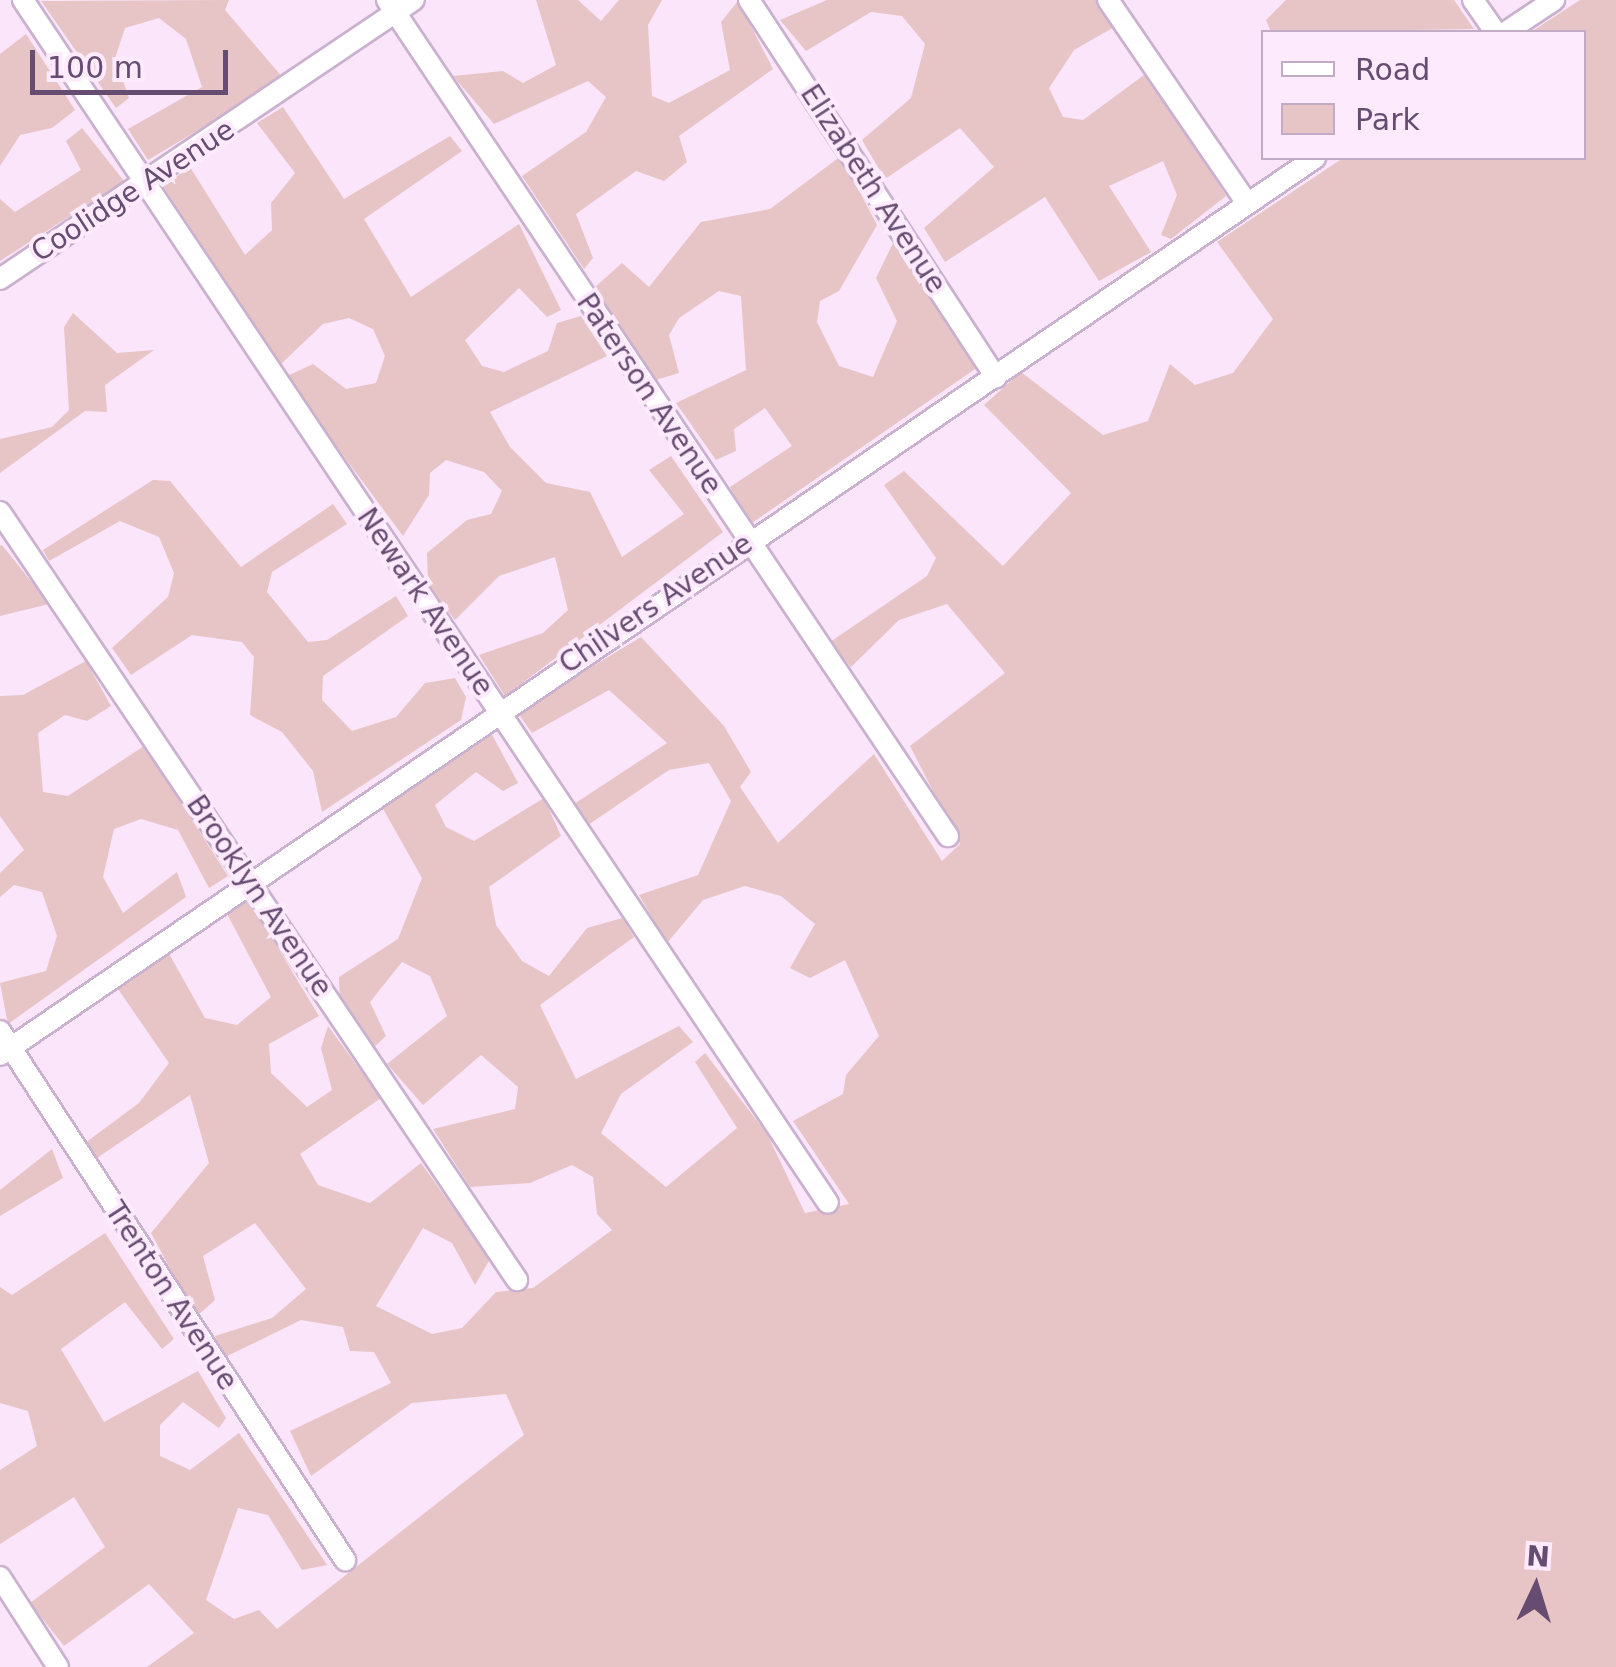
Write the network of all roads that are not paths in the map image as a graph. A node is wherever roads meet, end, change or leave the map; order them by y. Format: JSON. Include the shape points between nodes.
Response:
{"nodes":[{"id":1,"x":23,"y":0,"type":"edge"},
{"id":2,"x":414,"y":0,"type":"edge"},
{"id":3,"x":750,"y":0,"type":"edge"},
{"id":4,"x":1108,"y":0,"type":"edge"},
{"id":5,"x":1473,"y":0,"type":"edge"},
{"id":6,"x":1554,"y":0,"type":"edge"},
{"id":7,"x":391,"y":6,"type":"edge"},
{"id":8,"x":1494,"y":30,"type":"edge"},
{"id":9,"x":1509,"y":30,"type":"edge"},
{"id":10,"x":1312,"y":160,"type":"edge"},
{"id":11,"x":142,"y":184,"type":"junction"},
{"id":12,"x":1247,"y":202,"type":"junction"},
{"id":13,"x":0,"y":279,"type":"edge"},
{"id":14,"x":996,"y":377,"type":"junction"},
{"id":15,"x":0,"y":512,"type":"edge"},
{"id":16,"x":747,"y":542,"type":"junction"},
{"id":17,"x":498,"y":712,"type":"junction"},
{"id":18,"x":948,"y":836,"type":"dead end"},
{"id":19,"x":248,"y":880,"type":"junction"},
{"id":20,"x":4,"y":1044,"type":"edge"},
{"id":21,"x":828,"y":1204,"type":"dead end"},
{"id":22,"x":517,"y":1280,"type":"dead end"},
{"id":23,"x":345,"y":1560,"type":"dead end"},
{"id":24,"x":0,"y":1576,"type":"edge"},
{"id":25,"x":58,"y":1667,"type":"edge"}],
"edges":[{"from":1,"to":11,"type":"street","name":"Newark Avenue"},
{"from":2,"to":7,"type":"street","name":"Coolidge Avenue"},
{"from":3,"to":14,"type":"street","name":"Elizabeth Avenue"},
{"from":4,"to":12,"type":"street"},
{"from":5,"to":8,"type":"street"},
{"from":6,"to":9,"type":"street"},
{"from":7,"to":11,"type":"street","name":"Coolidge Avenue"},
{"from":7,"to":16,"type":"street","name":"Paterson Avenue"},
{"from":10,"to":12,"type":"street","name":"Chilvers Avenue"},
{"from":11,"to":13,"type":"street","name":"Coolidge Avenue"},
{"from":11,"to":17,"type":"street","name":"Newark Avenue"},
{"from":12,"to":14,"type":"street","name":"Chilvers Avenue"},
{"from":14,"to":16,"type":"street","name":"Chilvers Avenue"},
{"from":15,"to":19,"type":"street","name":"Brooklyn Avenue"},
{"from":16,"to":17,"type":"street","name":"Chilvers Avenue"},
{"from":16,"to":18,"type":"street","name":"Paterson Avenue"},
{"from":17,"to":19,"type":"street","name":"Chilvers Avenue"},
{"from":17,"to":21,"type":"street","name":"Newark Avenue"},
{"from":19,"to":20,"type":"street","name":"Chilvers Avenue"},
{"from":19,"to":22,"type":"street","name":"Brooklyn Avenue"},
{"from":20,"to":23,"type":"street","name":"Trenton Avenue"},
{"from":24,"to":25,"type":"street"}]}
